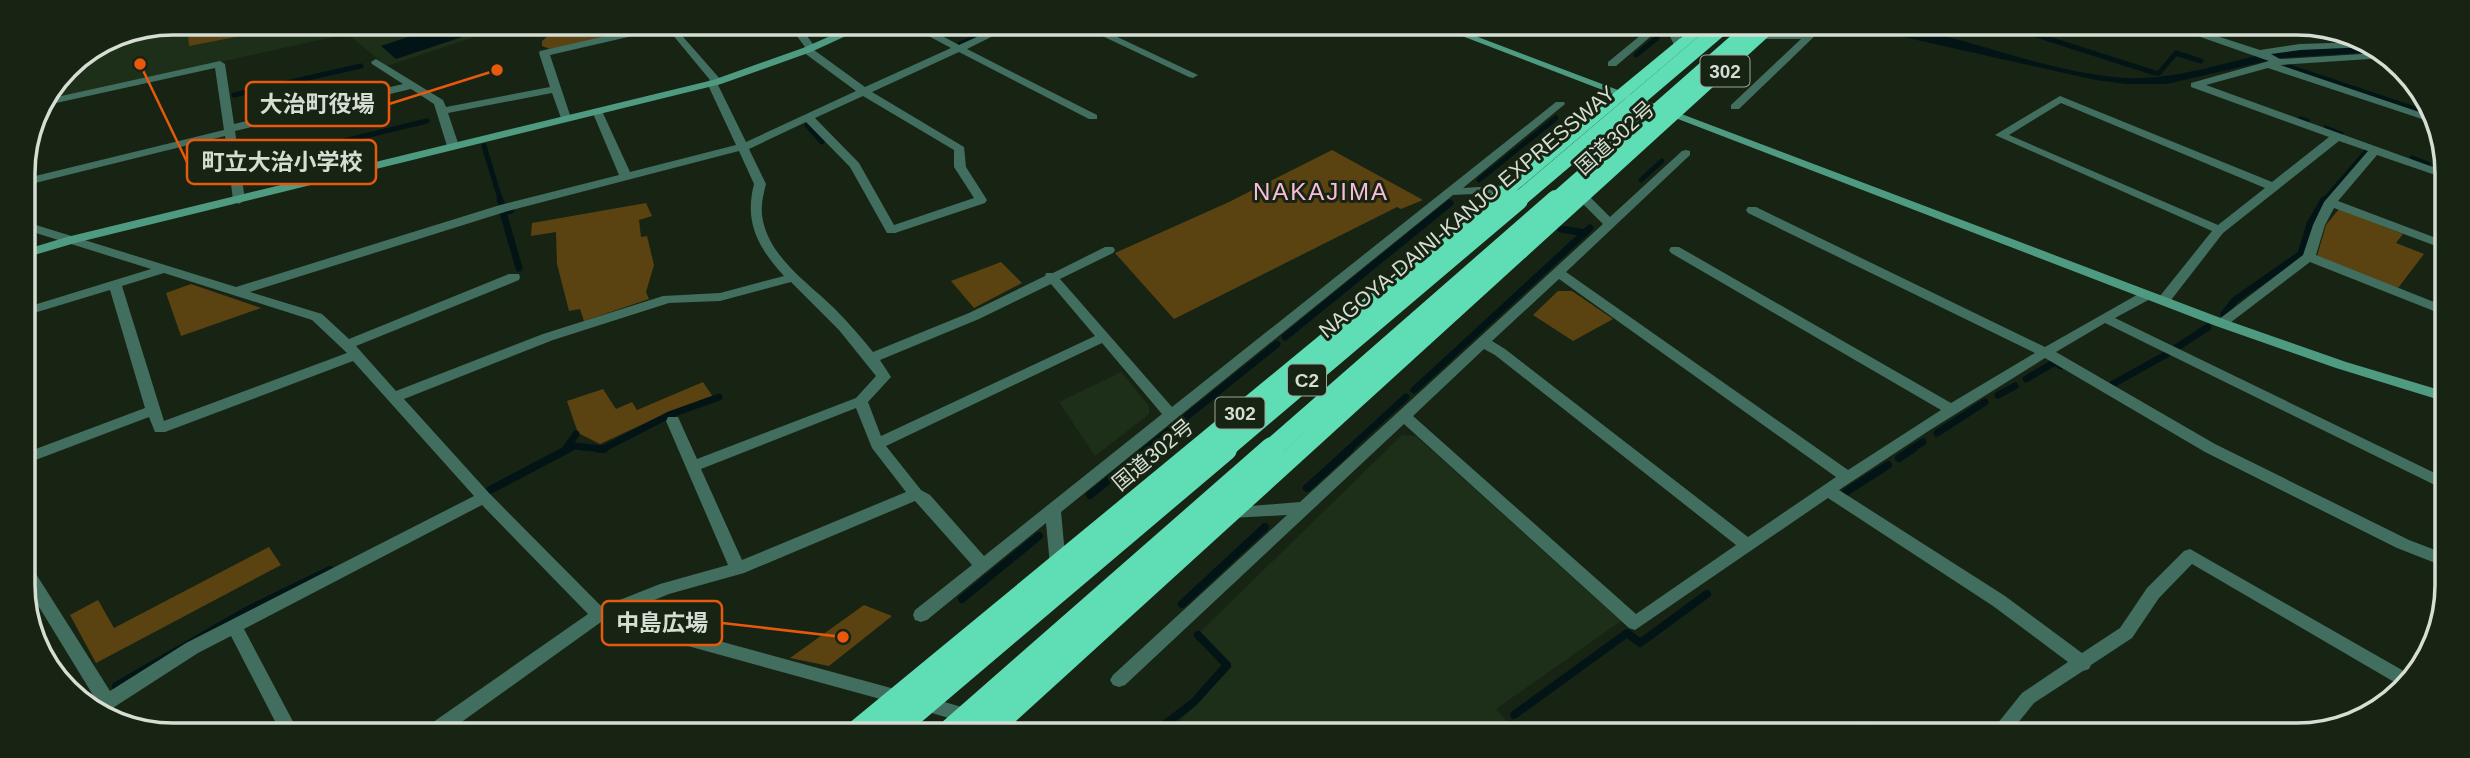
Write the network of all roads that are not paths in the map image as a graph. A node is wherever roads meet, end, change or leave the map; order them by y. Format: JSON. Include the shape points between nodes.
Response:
{"nodes":[{"id":1,"x":623,"y":35,"type":"edge"},
{"id":2,"x":676,"y":35,"type":"edge"},
{"id":3,"x":800,"y":35,"type":"edge"},
{"id":4,"x":841,"y":35,"type":"edge"},
{"id":5,"x":933,"y":35,"type":"edge"},
{"id":6,"x":988,"y":35,"type":"edge"},
{"id":7,"x":1106,"y":35,"type":"edge"},
{"id":8,"x":1465,"y":35,"type":"edge"},
{"id":9,"x":1647,"y":35,"type":"edge"},
{"id":10,"x":1675,"y":35,"type":"edge"},
{"id":11,"x":1694,"y":35,"type":"edge"},
{"id":12,"x":1712,"y":35,"type":"edge"},
{"id":13,"x":1757,"y":35,"type":"edge"},
{"id":14,"x":1758,"y":35,"type":"edge"},
{"id":15,"x":1800,"y":35,"type":"edge"},
{"id":16,"x":2203,"y":35,"type":"edge"},
{"id":17,"x":1808,"y":36,"type":"joint"},
{"id":18,"x":2351,"y":45,"type":"edge"},
{"id":19,"x":1681,"y":47,"type":"junction"},
{"id":20,"x":959,"y":48,"type":"junction"},
{"id":21,"x":809,"y":49,"type":"junction"},
{"id":22,"x":2261,"y":53,"type":"junction"},
{"id":23,"x":2370,"y":56,"type":"edge"},
{"id":24,"x":376,"y":62,"type":"dead end"},
{"id":25,"x":2274,"y":63,"type":"junction"},
{"id":26,"x":1612,"y":64,"type":"dead end"},
{"id":27,"x":1193,"y":75,"type":"dead end"},
{"id":28,"x":715,"y":82,"type":"junction"},
{"id":29,"x":412,"y":85,"type":"junction"},
{"id":30,"x":556,"y":89,"type":"junction"},
{"id":31,"x":864,"y":92,"type":"junction"},
{"id":32,"x":1623,"y":94,"type":"junction"},
{"id":33,"x":55,"y":101,"type":"edge"},
{"id":34,"x":1560,"y":104,"type":"dead end"},
{"id":35,"x":1735,"y":107,"type":"dead end"},
{"id":36,"x":442,"y":111,"type":"junction"},
{"id":37,"x":597,"y":111,"type":"junction"},
{"id":38,"x":1677,"y":115,"type":"junction"},
{"id":39,"x":2423,"y":116,"type":"edge"},
{"id":40,"x":1093,"y":117,"type":"dead end"},
{"id":41,"x":566,"y":118,"type":"junction"},
{"id":42,"x":808,"y":118,"type":"junction"},
{"id":43,"x":229,"y":131,"type":"junction"},
{"id":44,"x":2337,"y":137,"type":"junction"},
{"id":45,"x":453,"y":146,"type":"junction"},
{"id":46,"x":743,"y":147,"type":"junction"},
{"id":47,"x":2375,"y":150,"type":"junction"},
{"id":48,"x":1686,"y":153,"type":"dead end"},
{"id":49,"x":2435,"y":172,"type":"edge"},
{"id":50,"x":625,"y":175,"type":"junction"},
{"id":51,"x":35,"y":180,"type":"edge"},
{"id":52,"x":2274,"y":187,"type":"junction"},
{"id":53,"x":1510,"y":189,"type":"junction"},
{"id":54,"x":1450,"y":192,"type":"junction"},
{"id":55,"x":1584,"y":198,"type":"junction"},
{"id":56,"x":239,"y":200,"type":"junction"},
{"id":57,"x":2330,"y":202,"type":"junction"},
{"id":58,"x":1752,"y":211,"type":"dead end"},
{"id":59,"x":1610,"y":224,"type":"junction"},
{"id":60,"x":35,"y":229,"type":"edge"},
{"id":61,"x":2219,"y":230,"type":"junction"},
{"id":62,"x":71,"y":240,"type":"junction"},
{"id":63,"x":2435,"y":242,"type":"edge"},
{"id":64,"x":1108,"y":250,"type":"dead end"},
{"id":65,"x":1675,"y":250,"type":"dead end"},
{"id":66,"x":35,"y":251,"type":"edge"},
{"id":67,"x":2309,"y":257,"type":"junction"},
{"id":68,"x":161,"y":270,"type":"junction"},
{"id":69,"x":1558,"y":272,"type":"junction"},
{"id":70,"x":1051,"y":276,"type":"junction"},
{"id":71,"x":514,"y":277,"type":"dead end"},
{"id":72,"x":790,"y":278,"type":"junction"},
{"id":73,"x":115,"y":284,"type":"junction"},
{"id":74,"x":236,"y":292,"type":"junction"},
{"id":75,"x":2147,"y":295,"type":"junction"},
{"id":76,"x":2163,"y":301,"type":"junction"},
{"id":77,"x":2435,"y":307,"type":"edge"},
{"id":78,"x":35,"y":309,"type":"edge"},
{"id":79,"x":2105,"y":318,"type":"junction"},
{"id":80,"x":2221,"y":323,"type":"junction"},
{"id":81,"x":1104,"y":337,"type":"junction"},
{"id":82,"x":1483,"y":342,"type":"junction"},
{"id":83,"x":351,"y":350,"type":"junction"},
{"id":84,"x":2045,"y":352,"type":"junction"},
{"id":85,"x":872,"y":358,"type":"junction"},
{"id":86,"x":2435,"y":394,"type":"edge"},
{"id":87,"x":394,"y":397,"type":"junction"},
{"id":88,"x":861,"y":401,"type":"junction"},
{"id":89,"x":153,"y":410,"type":"junction"},
{"id":90,"x":1952,"y":410,"type":"junction"},
{"id":91,"x":1171,"y":415,"type":"junction"},
{"id":92,"x":1404,"y":416,"type":"junction"},
{"id":93,"x":673,"y":421,"type":"dead end"},
{"id":94,"x":877,"y":444,"type":"junction"},
{"id":95,"x":35,"y":454,"type":"edge"},
{"id":96,"x":693,"y":466,"type":"junction"},
{"id":97,"x":1847,"y":477,"type":"junction"},
{"id":98,"x":2435,"y":480,"type":"edge"},
{"id":99,"x":1827,"y":490,"type":"junction"},
{"id":100,"x":916,"y":494,"type":"junction"},
{"id":101,"x":484,"y":497,"type":"junction"},
{"id":102,"x":1303,"y":509,"type":"junction"},
{"id":103,"x":1053,"y":510,"type":"junction"},
{"id":104,"x":1231,"y":512,"type":"junction"},
{"id":105,"x":1747,"y":545,"type":"junction"},
{"id":106,"x":2435,"y":557,"type":"edge"},
{"id":107,"x":1058,"y":565,"type":"junction"},
{"id":108,"x":983,"y":566,"type":"junction"},
{"id":109,"x":738,"y":569,"type":"junction"},
{"id":110,"x":35,"y":588,"type":"edge"},
{"id":111,"x":599,"y":615,"type":"junction"},
{"id":112,"x":921,"y":615,"type":"dead end"},
{"id":113,"x":234,"y":626,"type":"junction"},
{"id":114,"x":2082,"y":664,"type":"junction"},
{"id":115,"x":2400,"y":677,"type":"edge"},
{"id":116,"x":1119,"y":680,"type":"dead end"},
{"id":117,"x":899,"y":698,"type":"junction"},
{"id":118,"x":100,"y":702,"type":"edge"},
{"id":119,"x":104,"y":705,"type":"edge"},
{"id":120,"x":285,"y":723,"type":"edge"},
{"id":121,"x":446,"y":723,"type":"edge"},
{"id":122,"x":869,"y":723,"type":"edge"},
{"id":123,"x":902,"y":723,"type":"edge"},
{"id":124,"x":959,"y":723,"type":"edge"},
{"id":125,"x":978,"y":723,"type":"edge"},
{"id":126,"x":995,"y":723,"type":"edge"},
{"id":127,"x":2007,"y":723,"type":"edge"}],
"edges":[{"from":1,"to":30,"type":"street","via":[[544,53]]},
{"from":2,"to":28,"type":"street"},
{"from":3,"to":21,"type":"street"},
{"from":4,"to":21,"type":"street"},
{"from":5,"to":20,"type":"street"},
{"from":6,"to":20,"type":"street"},
{"from":7,"to":27,"type":"street"},
{"from":8,"to":32,"type":"street"},
{"from":9,"to":26,"type":"street"},
{"from":10,"to":19,"type":"street"},
{"from":11,"to":19,"type":"highway","name":"国道302号","number":"302"},
{"from":12,"to":123,"type":"highway","name":"NAGOYA-DAINI-KANJO EXPRESSWAY","number":"C2","bridge":true},
{"from":13,"to":124,"type":"highway","number":"C2","bridge":true},
{"from":14,"to":38,"type":"highway","name":"国道302号","number":"302"},
{"from":15,"to":17,"type":"street"},
{"from":16,"to":22,"type":"street"},
{"from":17,"to":35,"type":"street"},
{"from":18,"to":22,"type":"street"},
{"from":19,"to":32,"type":"highway","name":"国道302号","number":"302"},
{"from":20,"to":31,"type":"street"},
{"from":20,"to":40,"type":"street"},
{"from":21,"to":28,"type":"street"},
{"from":21,"to":31,"type":"street"},
{"from":22,"to":25,"type":"street"},
{"from":23,"to":25,"type":"street"},
{"from":24,"to":29,"type":"street"},
{"from":25,"to":39,"type":"street"},
{"from":25,"to":44,"type":"street","via":[[2195,85]]},
{"from":28,"to":37,"type":"street"},
{"from":28,"to":46,"type":"street"},
{"from":29,"to":36,"type":"street","via":[[439,102]]},
{"from":29,"to":43,"type":"street"},
{"from":30,"to":36,"type":"street"},
{"from":30,"to":41,"type":"street"},
{"from":31,"to":42,"type":"street"},
{"from":31,"to":42,"type":"street","via":[[960,149],[960,167],[981,200],[891,230],[855,165]]},
{"from":32,"to":38,"type":"street"},
{"from":32,"to":53,"type":"highway","name":"国道302号","number":"302"},
{"from":33,"to":43,"type":"street","via":[[220,64]]},
{"from":34,"to":54,"type":"street"},
{"from":36,"to":45,"type":"street"},
{"from":37,"to":41,"type":"street"},
{"from":37,"to":50,"type":"street"},
{"from":38,"to":55,"type":"highway","name":"国道302号","number":"302"},
{"from":38,"to":75,"type":"street"},
{"from":41,"to":45,"type":"street"},
{"from":42,"to":46,"type":"street"},
{"from":43,"to":51,"type":"street"},
{"from":43,"to":56,"type":"street"},
{"from":44,"to":47,"type":"street"},
{"from":44,"to":52,"type":"street"},
{"from":45,"to":56,"type":"street"},
{"from":46,"to":50,"type":"street"},
{"from":46,"to":72,"type":"street","via":[[760,184],[752,201],[760,229]]},
{"from":47,"to":49,"type":"street"},
{"from":47,"to":57,"type":"street"},
{"from":48,"to":59,"type":"street"},
{"from":50,"to":74,"type":"street"},
{"from":52,"to":61,"type":"street"},
{"from":52,"to":61,"type":"street","via":[[2060,99],[2001,135]]},
{"from":53,"to":54,"type":"street"},
{"from":53,"to":107,"type":"highway","name":"国道302号","number":"302"},
{"from":54,"to":91,"type":"street"},
{"from":55,"to":59,"type":"street"},
{"from":55,"to":104,"type":"highway","name":"国道302号","number":"302"},
{"from":56,"to":62,"type":"street"},
{"from":57,"to":63,"type":"street"},
{"from":57,"to":67,"type":"street","via":[[2314,233]]},
{"from":58,"to":84,"type":"street"},
{"from":59,"to":69,"type":"street"},
{"from":60,"to":62,"type":"street"},
{"from":61,"to":76,"type":"street"},
{"from":62,"to":66,"type":"street"},
{"from":62,"to":68,"type":"street"},
{"from":64,"to":70,"type":"street"},
{"from":65,"to":90,"type":"street"},
{"from":67,"to":77,"type":"street"},
{"from":67,"to":80,"type":"street"},
{"from":68,"to":73,"type":"street"},
{"from":68,"to":74,"type":"street"},
{"from":69,"to":82,"type":"street"},
{"from":69,"to":97,"type":"street"},
{"from":70,"to":81,"type":"street"},
{"from":70,"to":85,"type":"street","via":[[974,316]]},
{"from":71,"to":83,"type":"street"},
{"from":72,"to":85,"type":"street","via":[[828,310]]},
{"from":72,"to":87,"type":"street","via":[[720,297],[668,299],[548,337]]},
{"from":73,"to":78,"type":"street"},
{"from":73,"to":89,"type":"street"},
{"from":74,"to":83,"type":"street","via":[[317,317]]},
{"from":75,"to":76,"type":"street"},
{"from":75,"to":79,"type":"street"},
{"from":76,"to":80,"type":"street"},
{"from":79,"to":84,"type":"street"},
{"from":79,"to":98,"type":"street"},
{"from":80,"to":86,"type":"street"},
{"from":81,"to":91,"type":"street"},
{"from":81,"to":94,"type":"street"},
{"from":82,"to":92,"type":"street"},
{"from":82,"to":105,"type":"street"},
{"from":83,"to":87,"type":"street"},
{"from":83,"to":89,"type":"street","via":[[160,428]]},
{"from":84,"to":90,"type":"street"},
{"from":84,"to":106,"type":"street","via":[[2210,449]]},
{"from":85,"to":88,"type":"street","via":[[884,377]]},
{"from":87,"to":101,"type":"street"},
{"from":88,"to":94,"type":"street"},
{"from":88,"to":96,"type":"street"},
{"from":89,"to":95,"type":"street"},
{"from":90,"to":97,"type":"street"},
{"from":91,"to":103,"type":"street"},
{"from":92,"to":102,"type":"street"},
{"from":92,"to":105,"type":"street","via":[[1635,623]]},
{"from":93,"to":96,"type":"street"},
{"from":94,"to":100,"type":"street"},
{"from":96,"to":109,"type":"street"},
{"from":97,"to":99,"type":"street"},
{"from":99,"to":105,"type":"street"},
{"from":99,"to":114,"type":"street","via":[[1999,601]]},
{"from":100,"to":108,"type":"street"},
{"from":100,"to":109,"type":"street"},
{"from":101,"to":111,"type":"street"},
{"from":101,"to":113,"type":"street"},
{"from":102,"to":104,"type":"street"},
{"from":102,"to":116,"type":"street"},
{"from":103,"to":107,"type":"street"},
{"from":103,"to":108,"type":"street"},
{"from":104,"to":126,"type":"highway","name":"国道302号","number":"302"},
{"from":107,"to":117,"type":"highway","name":"国道302号","number":"302"},
{"from":108,"to":112,"type":"street"},
{"from":109,"to":111,"type":"street","via":[[666,589]]},
{"from":110,"to":118,"type":"street"},
{"from":111,"to":117,"type":"street"},
{"from":111,"to":121,"type":"street"},
{"from":113,"to":119,"type":"street"},
{"from":113,"to":120,"type":"street"},
{"from":114,"to":115,"type":"street","via":[[2126,634],[2153,593],[2190,555]]},
{"from":114,"to":127,"type":"street","via":[[2028,698]]},
{"from":117,"to":122,"type":"highway","name":"国道302号","number":"302"},
{"from":117,"to":125,"type":"street"}]}
